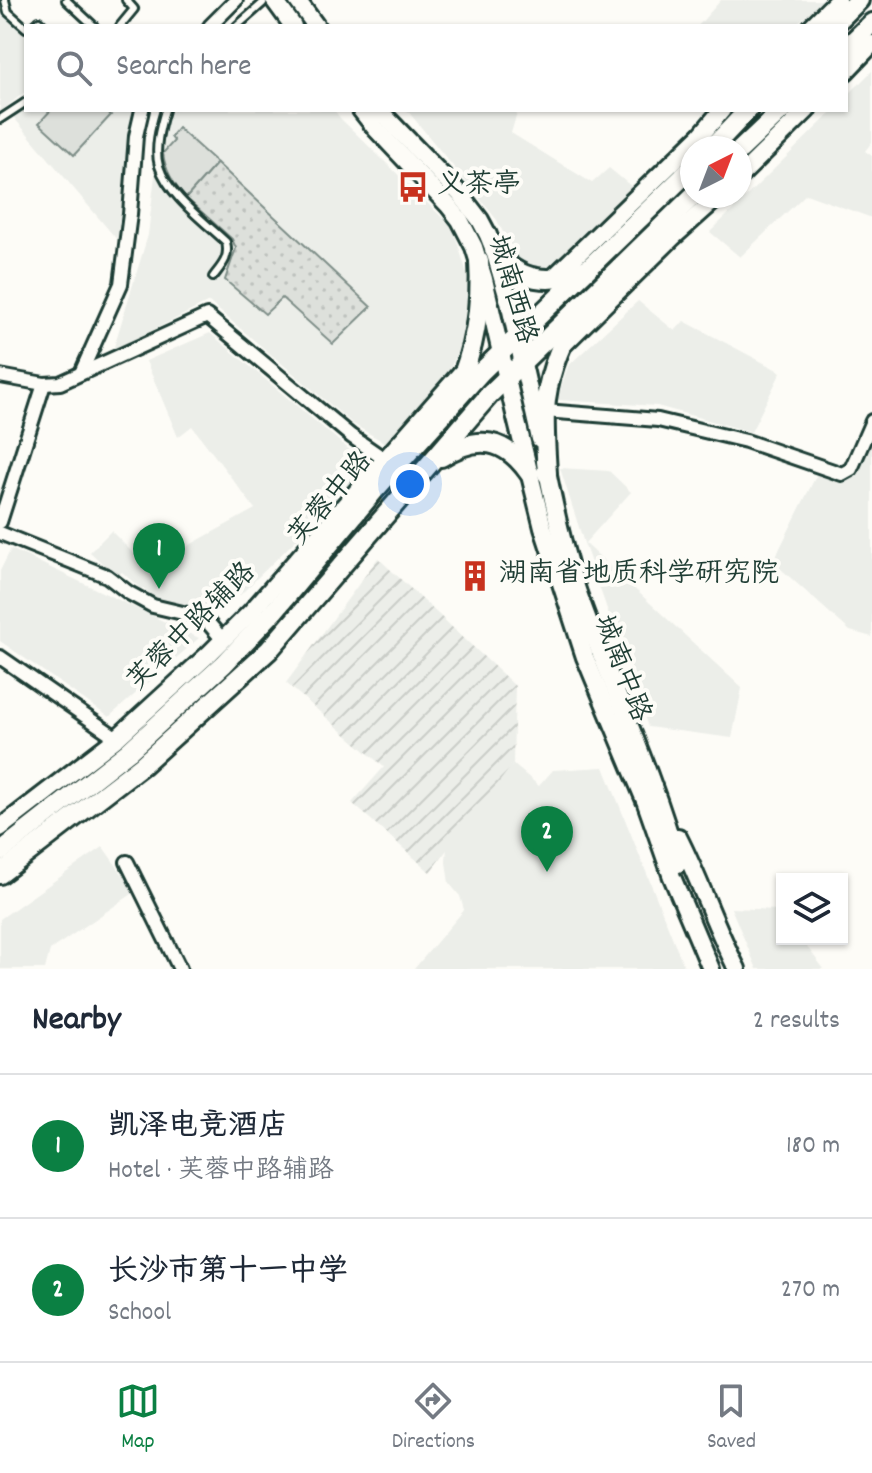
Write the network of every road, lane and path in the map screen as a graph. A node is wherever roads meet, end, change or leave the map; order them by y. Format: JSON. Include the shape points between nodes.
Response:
{"nodes":[{"id":1,"x":5,"y":0,"type":"edge"},
{"id":2,"x":66,"y":0,"type":"edge"},
{"id":3,"x":126,"y":0,"type":"edge"},
{"id":4,"x":236,"y":0,"type":"edge"},
{"id":5,"x":285,"y":0,"type":"edge"},
{"id":6,"x":297,"y":0,"type":"edge"},
{"id":7,"x":838,"y":0,"type":"edge"},
{"id":8,"x":859,"y":0,"type":"edge"},
{"id":9,"x":266,"y":1,"type":"edge"},
{"id":10,"x":872,"y":23,"type":"edge"},
{"id":11,"x":92,"y":24,"type":"edge"},
{"id":12,"x":122,"y":24,"type":"edge"},
{"id":13,"x":212,"y":24,"type":"edge"},
{"id":14,"x":239,"y":24,"type":"edge"},
{"id":15,"x":278,"y":24,"type":"edge"},
{"id":16,"x":291,"y":24,"type":"edge"},
{"id":17,"x":302,"y":24,"type":"edge"},
{"id":18,"x":315,"y":24,"type":"edge"},
{"id":19,"x":814,"y":24,"type":"edge"},
{"id":20,"x":835,"y":24,"type":"edge"},
{"id":21,"x":24,"y":26,"type":"edge"},
{"id":22,"x":872,"y":44,"type":"edge"},
{"id":23,"x":848,"y":46,"type":"edge"},
{"id":24,"x":848,"y":69,"type":"edge"},
{"id":25,"x":24,"y":103,"type":"edge"},
{"id":26,"x":142,"y":112,"type":"edge"},
{"id":27,"x":164,"y":112,"type":"edge"},
{"id":28,"x":359,"y":112,"type":"edge"},
{"id":29,"x":720,"y":112,"type":"edge"},
{"id":30,"x":746,"y":112,"type":"edge"},
{"id":31,"x":780,"y":112,"type":"edge"},
{"id":32,"x":805,"y":112,"type":"edge"},
{"id":33,"x":381,"y":117,"type":"edge"},
{"id":34,"x":0,"y":119,"type":"edge"},
{"id":35,"x":723,"y":136,"type":"edge"},
{"id":36,"x":752,"y":139,"type":"edge"},
{"id":37,"x":752,"y":164,"type":"edge"},
{"id":38,"x":680,"y":180,"type":"edge"},
{"id":39,"x":681,"y":208,"type":"edge"},
{"id":40,"x":706,"y":208,"type":"edge"},
{"id":41,"x":486,"y":255,"type":"junction"},
{"id":42,"x":592,"y":266,"type":"junction"},
{"id":43,"x":213,"y":277,"type":"dead end"},
{"id":44,"x":553,"y":278,"type":"junction"},
{"id":45,"x":583,"y":305,"type":"junction"},
{"id":46,"x":517,"y":338,"type":"junction"},
{"id":47,"x":562,"y":346,"type":"junction"},
{"id":48,"x":501,"y":353,"type":"junction"},
{"id":49,"x":523,"y":362,"type":"junction"},
{"id":50,"x":465,"y":369,"type":"junction"},
{"id":51,"x":81,"y":373,"type":"junction"},
{"id":52,"x":2,"y":375,"type":"edge"},
{"id":53,"x":507,"y":378,"type":"junction"},
{"id":54,"x":44,"y":384,"type":"junction"},
{"id":55,"x":448,"y":408,"type":"junction"},
{"id":56,"x":545,"y":411,"type":"junction"},
{"id":57,"x":872,"y":421,"type":"edge"},
{"id":58,"x":390,"y":464,"type":"junction"},
{"id":59,"x":426,"y":468,"type":"junction"},
{"id":60,"x":539,"y":474,"type":"junction"},
{"id":61,"x":0,"y":522,"type":"edge"},
{"id":62,"x":0,"y":533,"type":"edge"},
{"id":63,"x":223,"y":640,"type":"junction"},
{"id":64,"x":0,"y":657,"type":"edge"},
{"id":65,"x":117,"y":738,"type":"junction"},
{"id":66,"x":652,"y":801,"type":"junction"},
{"id":67,"x":0,"y":828,"type":"edge"},
{"id":68,"x":0,"y":852,"type":"edge"},
{"id":69,"x":127,"y":862,"type":"dead end"},
{"id":70,"x":0,"y":874,"type":"edge"},
{"id":71,"x":676,"y":875,"type":"junction"},
{"id":72,"x":180,"y":969,"type":"edge"},
{"id":73,"x":708,"y":969,"type":"edge"},
{"id":74,"x":721,"y":969,"type":"edge"},
{"id":75,"x":737,"y":969,"type":"edge"}],
"edges":[{"from":1,"to":21,"type":"lane","via":[[8,12]]},
{"from":2,"to":11,"type":"lane"},
{"from":3,"to":12,"type":"lane","via":[[134,9]]},
{"from":4,"to":13,"type":"street"},
{"from":5,"to":17,"type":"main road"},
{"from":6,"to":18,"type":"main road"},
{"from":7,"to":19,"type":"main road"},
{"from":8,"to":20,"type":"main road"},
{"from":9,"to":14,"type":"lane"},
{"from":9,"to":15,"type":"main road"},
{"from":9,"to":16,"type":"main road"},
{"from":10,"to":23,"type":"main road"},
{"from":22,"to":24,"type":"main road"},
{"from":25,"to":34,"type":"lane"},
{"from":26,"to":51,"type":"street","via":[[121,284]]},
{"from":27,"to":43,"type":"lane","via":[[158,164],[168,186],[226,242],[226,261]]},
{"from":28,"to":33,"type":"main road"},
{"from":29,"to":44,"type":"main road"},
{"from":30,"to":35,"type":"main road"},
{"from":31,"to":36,"type":"main road"},
{"from":32,"to":37,"type":"main road"},
{"from":33,"to":41,"type":"main road","name":"城南西路"},
{"from":38,"to":42,"type":"main road","name":"芙蓉中路"},
{"from":39,"to":45,"type":"main road","name":"芙蓉中路"},
{"from":40,"to":47,"type":"main road"},
{"from":41,"to":44,"type":"main road","via":[[532,278]]},
{"from":41,"to":46,"type":"main road","name":"城南西路"},
{"from":41,"to":48,"type":"main road","name":"城南西路"},
{"from":41,"to":50,"type":"main road","via":[[479,316]]},
{"from":42,"to":44,"type":"main road"},
{"from":42,"to":46,"type":"main road","name":"芙蓉中路"},
{"from":45,"to":47,"type":"main road"},
{"from":45,"to":49,"type":"main road","name":"芙蓉中路"},
{"from":46,"to":48,"type":"main road","name":"芙蓉中路"},
{"from":46,"to":49,"type":"main road","name":"城南西路"},
{"from":47,"to":56,"type":"main road"},
{"from":48,"to":53,"type":"main road","name":"城南西路"},
{"from":48,"to":55,"type":"main road","name":"芙蓉中路"},
{"from":49,"to":53,"type":"main road","name":"芙蓉中路"},
{"from":49,"to":60,"type":"main road","name":"城南中路"},
{"from":50,"to":55,"type":"main road"},
{"from":50,"to":58,"type":"main road","name":"芙蓉中路辅路"},
{"from":51,"to":54,"type":"street"},
{"from":51,"to":58,"type":"street","via":[[207,316]]},
{"from":52,"to":54,"type":"street"},
{"from":53,"to":59,"type":"main road","name":"芙蓉中路"},
{"from":53,"to":60,"type":"main road","name":"城南中路"},
{"from":54,"to":61,"type":"street"},
{"from":55,"to":58,"type":"main road","name":"芙蓉中路"},
{"from":56,"to":57,"type":"street","via":[[658,420],[746,441],[842,474],[851,469]]},
{"from":56,"to":60,"type":"main road"},
{"from":58,"to":63,"type":"main road","name":"芙蓉中路辅路"},
{"from":58,"to":68,"type":"main road","name":"芙蓉中路","via":[[275,610],[224,664],[129,751]]},
{"from":59,"to":60,"type":"main road","via":[[451,450],[476,442],[507,450]]},
{"from":59,"to":70,"type":"main road","name":"芙蓉中路","via":[[269,650],[142,765]]},
{"from":60,"to":66,"type":"main road","name":"城南中路"},
{"from":62,"to":63,"type":"street","via":[[107,576],[153,606],[204,618]]},
{"from":63,"to":65,"type":"main road","name":"芙蓉中路辅路"},
{"from":64,"to":65,"type":"street"},
{"from":65,"to":67,"type":"main road","name":"芙蓉中路辅路"},
{"from":66,"to":71,"type":"main road","name":"城南中路"},
{"from":66,"to":73,"type":"main road","via":[[666,874]]},
{"from":66,"to":75,"type":"main road","via":[[696,875]]},
{"from":69,"to":72,"type":"street"},
{"from":71,"to":73,"type":"main road","name":"城南中路"},
{"from":71,"to":74,"type":"main road"}]}
